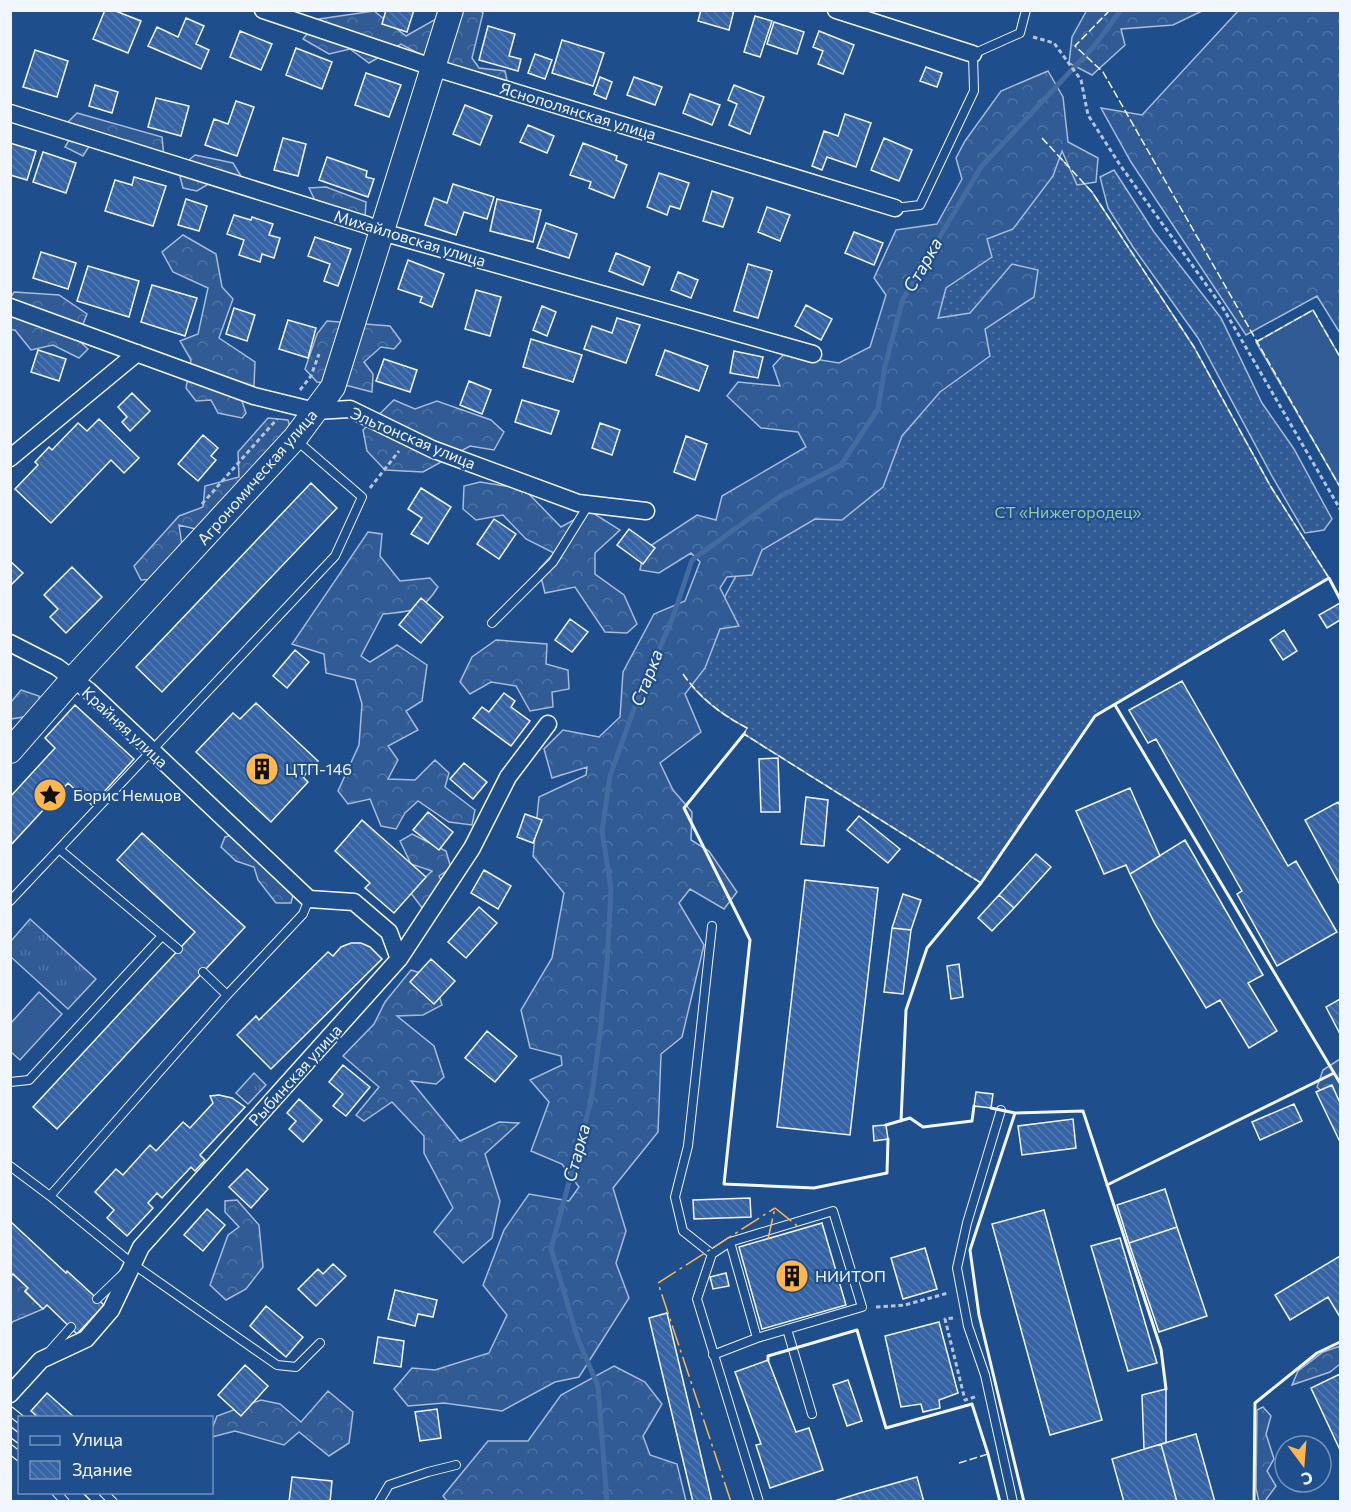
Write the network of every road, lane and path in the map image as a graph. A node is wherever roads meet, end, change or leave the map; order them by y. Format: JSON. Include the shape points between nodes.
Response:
{"nodes":[{"id":1,"x":263,"y":10,"type":"edge"},
{"id":2,"x":451,"y":10,"type":"edge"},
{"id":3,"x":836,"y":10,"type":"edge"},
{"id":4,"x":1026,"y":10,"type":"edge"},
{"id":5,"x":1020,"y":33,"type":"junction"},
{"id":6,"x":973,"y":54,"type":"junction"},
{"id":7,"x":432,"y":67,"type":"junction"},
{"id":8,"x":10,"y":113,"type":"edge"},
{"id":9,"x":895,"y":208,"type":"joint"},
{"id":10,"x":382,"y":232,"type":"junction"},
{"id":11,"x":10,"y":307,"type":"edge"},
{"id":12,"x":137,"y":353,"type":"junction"},
{"id":13,"x":319,"y":354,"type":"dead end"},
{"id":14,"x":813,"y":354,"type":"dead end"},
{"id":15,"x":289,"y":405,"type":"junction"},
{"id":16,"x":315,"y":411,"type":"junction"},
{"id":17,"x":295,"y":438,"type":"junction"},
{"id":18,"x":410,"y":438,"type":"junction"},
{"id":19,"x":10,"y":458,"type":"edge"},
{"id":20,"x":362,"y":497,"type":"junction"},
{"id":21,"x":589,"y":504,"type":"junction"},
{"id":22,"x":201,"y":506,"type":"dead end"},
{"id":23,"x":1341,"y":509,"type":"edge"},
{"id":24,"x":646,"y":510,"type":"dead end"},
{"id":25,"x":492,"y":623,"type":"dead end"},
{"id":26,"x":10,"y":643,"type":"edge"},
{"id":27,"x":72,"y":680,"type":"junction"},
{"id":28,"x":548,"y":724,"type":"dead end"},
{"id":29,"x":151,"y":750,"type":"junction"},
{"id":30,"x":10,"y":751,"type":"edge"},
{"id":31,"x":59,"y":849,"type":"junction"},
{"id":32,"x":309,"y":899,"type":"junction"},
{"id":33,"x":10,"y":901,"type":"edge"},
{"id":34,"x":712,"y":926,"type":"dead end"},
{"id":35,"x":162,"y":936,"type":"junction"},
{"id":36,"x":178,"y":949,"type":"dead end"},
{"id":37,"x":399,"y":959,"type":"junction"},
{"id":38,"x":203,"y":972,"type":"dead end"},
{"id":39,"x":227,"y":995,"type":"junction"},
{"id":40,"x":10,"y":1082,"type":"edge"},
{"id":41,"x":1001,"y":1110,"type":"dead end"},
{"id":42,"x":10,"y":1166,"type":"edge"},
{"id":43,"x":50,"y":1196,"type":"junction"},
{"id":44,"x":730,"y":1242,"type":"junction"},
{"id":45,"x":712,"y":1254,"type":"junction"},
{"id":46,"x":133,"y":1264,"type":"junction"},
{"id":47,"x":932,"y":1298,"type":"dead end"},
{"id":48,"x":97,"y":1299,"type":"dead end"},
{"id":49,"x":862,"y":1307,"type":"junction"},
{"id":50,"x":966,"y":1315,"type":"junction"},
{"id":51,"x":70,"y":1327,"type":"dead end"},
{"id":52,"x":787,"y":1329,"type":"junction"},
{"id":53,"x":758,"y":1338,"type":"junction"},
{"id":54,"x":951,"y":1341,"type":"junction"},
{"id":55,"x":944,"y":1342,"type":"dead end"},
{"id":56,"x":320,"y":1343,"type":"dead end"},
{"id":57,"x":713,"y":1355,"type":"junction"},
{"id":58,"x":42,"y":1360,"type":"junction"},
{"id":59,"x":988,"y":1392,"type":"junction"},
{"id":60,"x":10,"y":1394,"type":"edge"},
{"id":61,"x":812,"y":1414,"type":"dead end"},
{"id":62,"x":456,"y":1465,"type":"dead end"},
{"id":63,"x":379,"y":1502,"type":"edge"},
{"id":64,"x":759,"y":1502,"type":"edge"},
{"id":65,"x":1012,"y":1502,"type":"edge"}],
"edges":[{"from":1,"to":7,"type":"street","name":"Яснополянская улица"},
{"from":2,"to":7,"type":"street","name":"Агрономическая улица"},
{"from":3,"to":6,"type":"street"},
{"from":4,"to":5,"type":"lane"},
{"from":5,"to":6,"type":"lane"},
{"from":5,"to":23,"type":"path","via":[[1054,43],[1081,80],[1088,115],[1223,308]]},
{"from":6,"to":9,"type":"lane","via":[[974,91],[920,206]]},
{"from":7,"to":9,"type":"street","name":"Яснополянская улица"},
{"from":7,"to":10,"type":"street","name":"Агрономическая улица"},
{"from":8,"to":10,"type":"street","name":"Михайловская улица"},
{"from":10,"to":14,"type":"street","name":"Михайловская улица"},
{"from":10,"to":16,"type":"street","name":"Агрономическая улица","via":[[333,387]]},
{"from":11,"to":12,"type":"street","name":"Эльтонская улица"},
{"from":12,"to":15,"type":"street","name":"Эльтонская улица"},
{"from":12,"to":19,"type":"street"},
{"from":13,"to":15,"type":"path","via":[[311,376]]},
{"from":15,"to":16,"type":"street","name":"Эльтонская улица"},
{"from":15,"to":22,"type":"path"},
{"from":16,"to":17,"type":"street","name":"Агрономическая улица"},
{"from":16,"to":18,"type":"street","name":"Эльтонская улица","via":[[350,409]]},
{"from":17,"to":20,"type":"lane"},
{"from":17,"to":27,"type":"street","name":"Агрономическая улица"},
{"from":18,"to":20,"type":"path"},
{"from":18,"to":21,"type":"street","name":"Эльтонская улица"},
{"from":20,"to":29,"type":"lane","via":[[335,556]]},
{"from":21,"to":24,"type":"street","name":"Эльтонская улица"},
{"from":21,"to":25,"type":"lane","via":[[553,562]]},
{"from":26,"to":27,"type":"street","name":"Крайняя улица","via":[[57,667]]},
{"from":27,"to":29,"type":"street","name":"Крайняя улица","via":[[89,691]]},
{"from":27,"to":30,"type":"street","name":"Агрономическая улица"},
{"from":28,"to":37,"type":"street","name":"Рыбинская улица","via":[[508,777],[472,848]]},
{"from":29,"to":31,"type":"lane"},
{"from":29,"to":32,"type":"street","name":"Крайняя улица"},
{"from":31,"to":33,"type":"lane"},
{"from":31,"to":35,"type":"lane"},
{"from":32,"to":37,"type":"street","via":[[354,902],[389,932]]},
{"from":32,"to":39,"type":"lane","via":[[303,914]]},
{"from":34,"to":45,"type":"lane","via":[[688,1146],[675,1197],[683,1231]]},
{"from":35,"to":36,"type":"lane"},
{"from":35,"to":40,"type":"lane","via":[[29,1080]]},
{"from":37,"to":46,"type":"street","name":"Рыбинская улица","via":[[141,1247]]},
{"from":38,"to":39,"type":"lane"},
{"from":39,"to":43,"type":"lane"},
{"from":41,"to":50,"type":"lane","via":[[957,1268]]},
{"from":42,"to":43,"type":"lane"},
{"from":43,"to":46,"type":"lane"},
{"from":44,"to":45,"type":"lane"},
{"from":44,"to":49,"type":"lane","via":[[833,1211]]},
{"from":44,"to":53,"type":"lane"},
{"from":45,"to":57,"type":"lane","via":[[697,1299]]},
{"from":46,"to":48,"type":"lane"},
{"from":46,"to":56,"type":"lane","via":[[278,1365],[296,1367]]},
{"from":46,"to":58,"type":"street","name":"Рыбинская улица","via":[[111,1310],[86,1339]]},
{"from":47,"to":49,"type":"path","via":[[905,1305]]},
{"from":49,"to":52,"type":"lane"},
{"from":50,"to":54,"type":"path","via":[[945,1319]]},
{"from":50,"to":59,"type":"lane"},
{"from":51,"to":58,"type":"lane"},
{"from":52,"to":53,"type":"lane"},
{"from":52,"to":61,"type":"lane"},
{"from":53,"to":57,"type":"lane"},
{"from":54,"to":55,"type":"path"},
{"from":54,"to":59,"type":"path","via":[[965,1400]]},
{"from":57,"to":64,"type":"lane"},
{"from":58,"to":60,"type":"street","name":"Рыбинская улица"},
{"from":59,"to":65,"type":"lane"},
{"from":62,"to":63,"type":"lane","via":[[389,1485]]}]}
